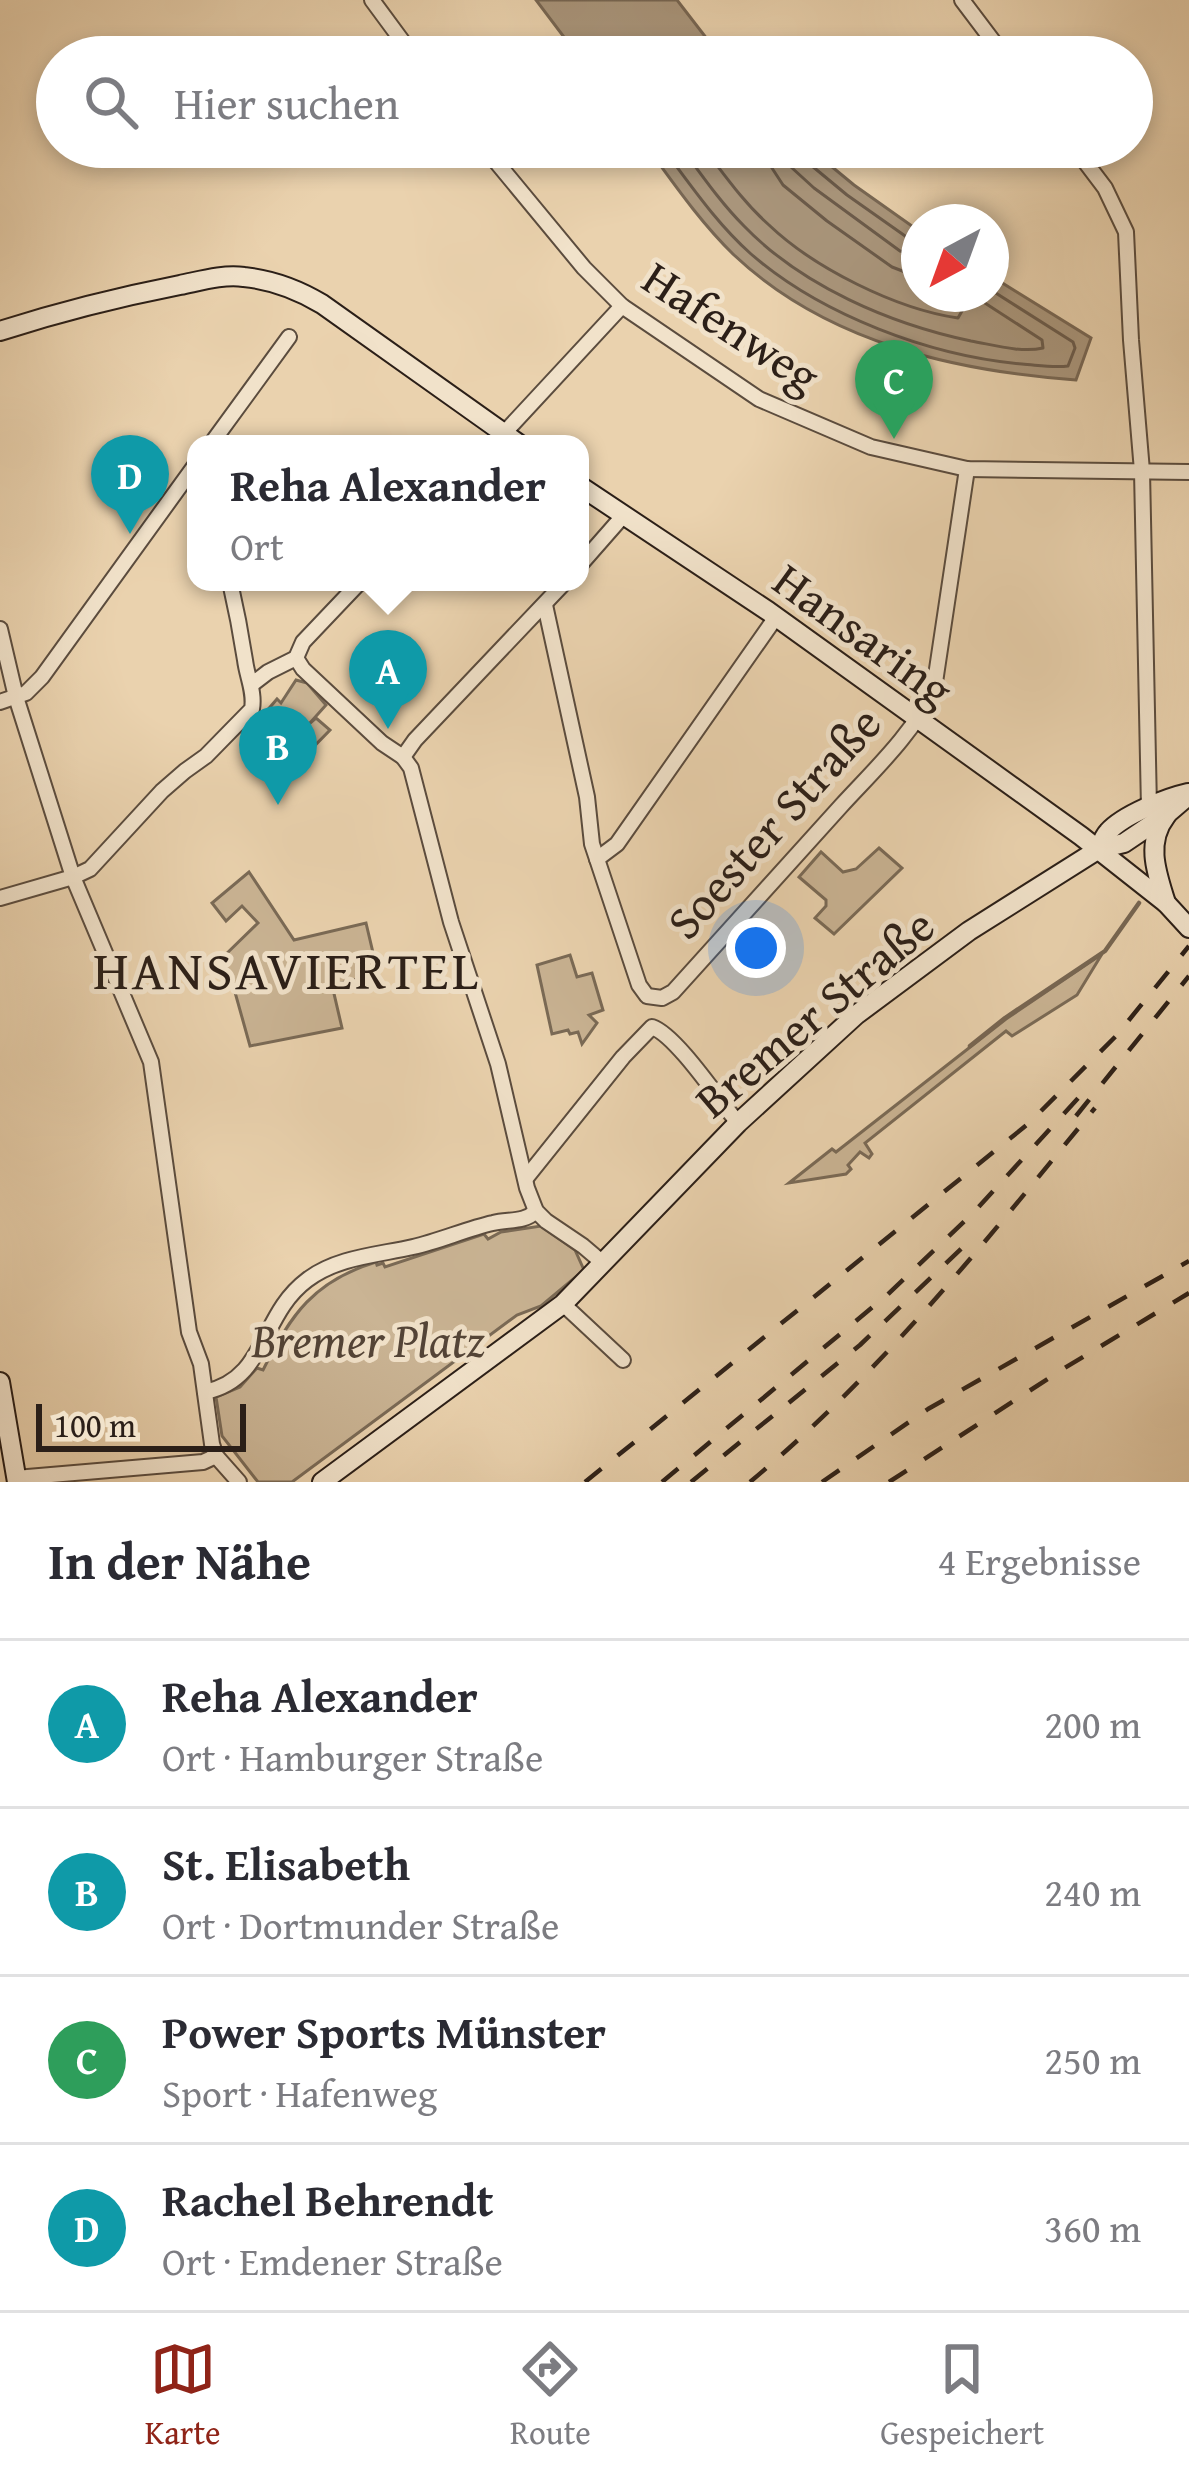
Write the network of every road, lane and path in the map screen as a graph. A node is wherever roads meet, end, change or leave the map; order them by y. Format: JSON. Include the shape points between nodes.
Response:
{"nodes":[{"id":1,"x":371,"y":0,"type":"edge"},
{"id":2,"x":962,"y":0,"type":"edge"},
{"id":3,"x":398,"y":36,"type":"edge"},
{"id":4,"x":989,"y":36,"type":"edge"},
{"id":5,"x":501,"y":168,"type":"edge"},
{"id":6,"x":1090,"y":168,"type":"edge"},
{"id":7,"x":622,"y":306,"type":"junction"},
{"id":8,"x":0,"y":331,"type":"edge"},
{"id":9,"x":289,"y":337,"type":"dead end"},
{"id":10,"x":218,"y":435,"type":"edge"},
{"id":11,"x":498,"y":435,"type":"edge"},
{"id":12,"x":509,"y":435,"type":"edge"},
{"id":13,"x":967,"y":470,"type":"junction"},
{"id":14,"x":1142,"y":471,"type":"junction"},
{"id":15,"x":1189,"y":472,"type":"edge"},
{"id":16,"x":187,"y":482,"type":"edge"},
{"id":17,"x":589,"y":492,"type":"edge"},
{"id":18,"x":623,"y":516,"type":"junction"},
{"id":19,"x":589,"y":556,"type":"edge"},
{"id":20,"x":232,"y":591,"type":"edge"},
{"id":21,"x":352,"y":591,"type":"edge"},
{"id":22,"x":558,"y":591,"type":"edge"},
{"id":23,"x":545,"y":605,"type":"junction"},
{"id":24,"x":776,"y":617,"type":"junction"},
{"id":25,"x":0,"y":629,"type":"edge"},
{"id":26,"x":296,"y":658,"type":"junction"},
{"id":27,"x":250,"y":685,"type":"junction"},
{"id":28,"x":8,"y":699,"type":"edge"},
{"id":29,"x":916,"y":719,"type":"junction"},
{"id":30,"x":403,"y":757,"type":"junction"},
{"id":31,"x":1189,"y":794,"type":"edge"},
{"id":32,"x":1158,"y":811,"type":"junction"},
{"id":33,"x":1099,"y":849,"type":"junction"},
{"id":34,"x":597,"y":859,"type":"junction"},
{"id":35,"x":73,"y":877,"type":"junction"},
{"id":36,"x":0,"y":898,"type":"edge"},
{"id":37,"x":1166,"y":903,"type":"junction"},
{"id":38,"x":1189,"y":928,"type":"edge"},
{"id":39,"x":738,"y":1123,"type":"junction"},
{"id":40,"x":526,"y":1178,"type":"junction"},
{"id":41,"x":536,"y":1211,"type":"junction"},
{"id":42,"x":603,"y":1263,"type":"junction"},
{"id":43,"x":563,"y":1304,"type":"junction"},
{"id":44,"x":623,"y":1360,"type":"dead end"},
{"id":45,"x":0,"y":1382,"type":"edge"},
{"id":46,"x":205,"y":1392,"type":"junction"},
{"id":47,"x":217,"y":1456,"type":"junction"},
{"id":48,"x":17,"y":1480,"type":"edge"},
{"id":49,"x":239,"y":1482,"type":"edge"},
{"id":50,"x":322,"y":1482,"type":"edge"}],
"edges":[{"from":1,"to":3,"type":"street"},
{"from":2,"to":4,"type":"street"},
{"from":5,"to":7,"type":"street","name":"Hafenweg"},
{"from":6,"to":14,"type":"street","via":[[1126,232]]},
{"from":7,"to":12,"type":"street"},
{"from":7,"to":13,"type":"street","name":"Hafenweg","via":[[759,399],[871,447]]},
{"from":8,"to":11,"type":"main road","via":[[196,282],[274,282],[322,304]]},
{"from":9,"to":10,"type":"street"},
{"from":13,"to":14,"type":"street","name":"Hafenweg"},
{"from":13,"to":29,"type":"street","name":"Soester Straße","via":[[934,689]]},
{"from":14,"to":15,"type":"street","name":"Hafenweg"},
{"from":14,"to":32,"type":"street"},
{"from":16,"to":28,"type":"street","via":[[42,677]]},
{"from":17,"to":18,"type":"main road","name":"Hansaring"},
{"from":18,"to":19,"type":"street"},
{"from":18,"to":24,"type":"main road","name":"Hansaring"},
{"from":20,"to":27,"type":"street"},
{"from":21,"to":26,"type":"street"},
{"from":22,"to":23,"type":"street"},
{"from":23,"to":30,"type":"street"},
{"from":23,"to":34,"type":"street"},
{"from":24,"to":29,"type":"main road","name":"Hansaring"},
{"from":24,"to":34,"type":"street","via":[[616,844]]},
{"from":25,"to":28,"type":"street"},
{"from":26,"to":27,"type":"street"},
{"from":26,"to":30,"type":"street"},
{"from":27,"to":35,"type":"street","via":[[254,704],[242,719]]},
{"from":28,"to":35,"type":"street"},
{"from":29,"to":33,"type":"main road","name":"Hansaring"},
{"from":29,"to":34,"type":"street","name":"Soester Straße","via":[[662,998],[639,985]]},
{"from":30,"to":40,"type":"street"},
{"from":31,"to":32,"type":"main road","name":"Bremer Straße"},
{"from":32,"to":33,"type":"main road","name":"Bremer Straße","via":[[1124,843]]},
{"from":32,"to":37,"type":"main road","via":[[1156,873]]},
{"from":33,"to":37,"type":"main road","name":"Hansaring"},
{"from":33,"to":39,"type":"main road","name":"Bremer Straße","via":[[913,971]]},
{"from":35,"to":36,"type":"street"},
{"from":35,"to":46,"type":"street","via":[[151,1062],[189,1332]]},
{"from":37,"to":38,"type":"main road","name":"Hansaring"},
{"from":39,"to":40,"type":"street","via":[[652,1027]]},
{"from":39,"to":42,"type":"main road","name":"Bremer Straße"},
{"from":40,"to":41,"type":"street"},
{"from":41,"to":42,"type":"street"},
{"from":41,"to":46,"type":"street","via":[[325,1269],[287,1298],[247,1371]]},
{"from":42,"to":43,"type":"main road"},
{"from":43,"to":44,"type":"street"},
{"from":43,"to":50,"type":"main road"},
{"from":45,"to":48,"type":"main road"},
{"from":46,"to":47,"type":"street"},
{"from":47,"to":48,"type":"street"},
{"from":47,"to":49,"type":"street"}]}
